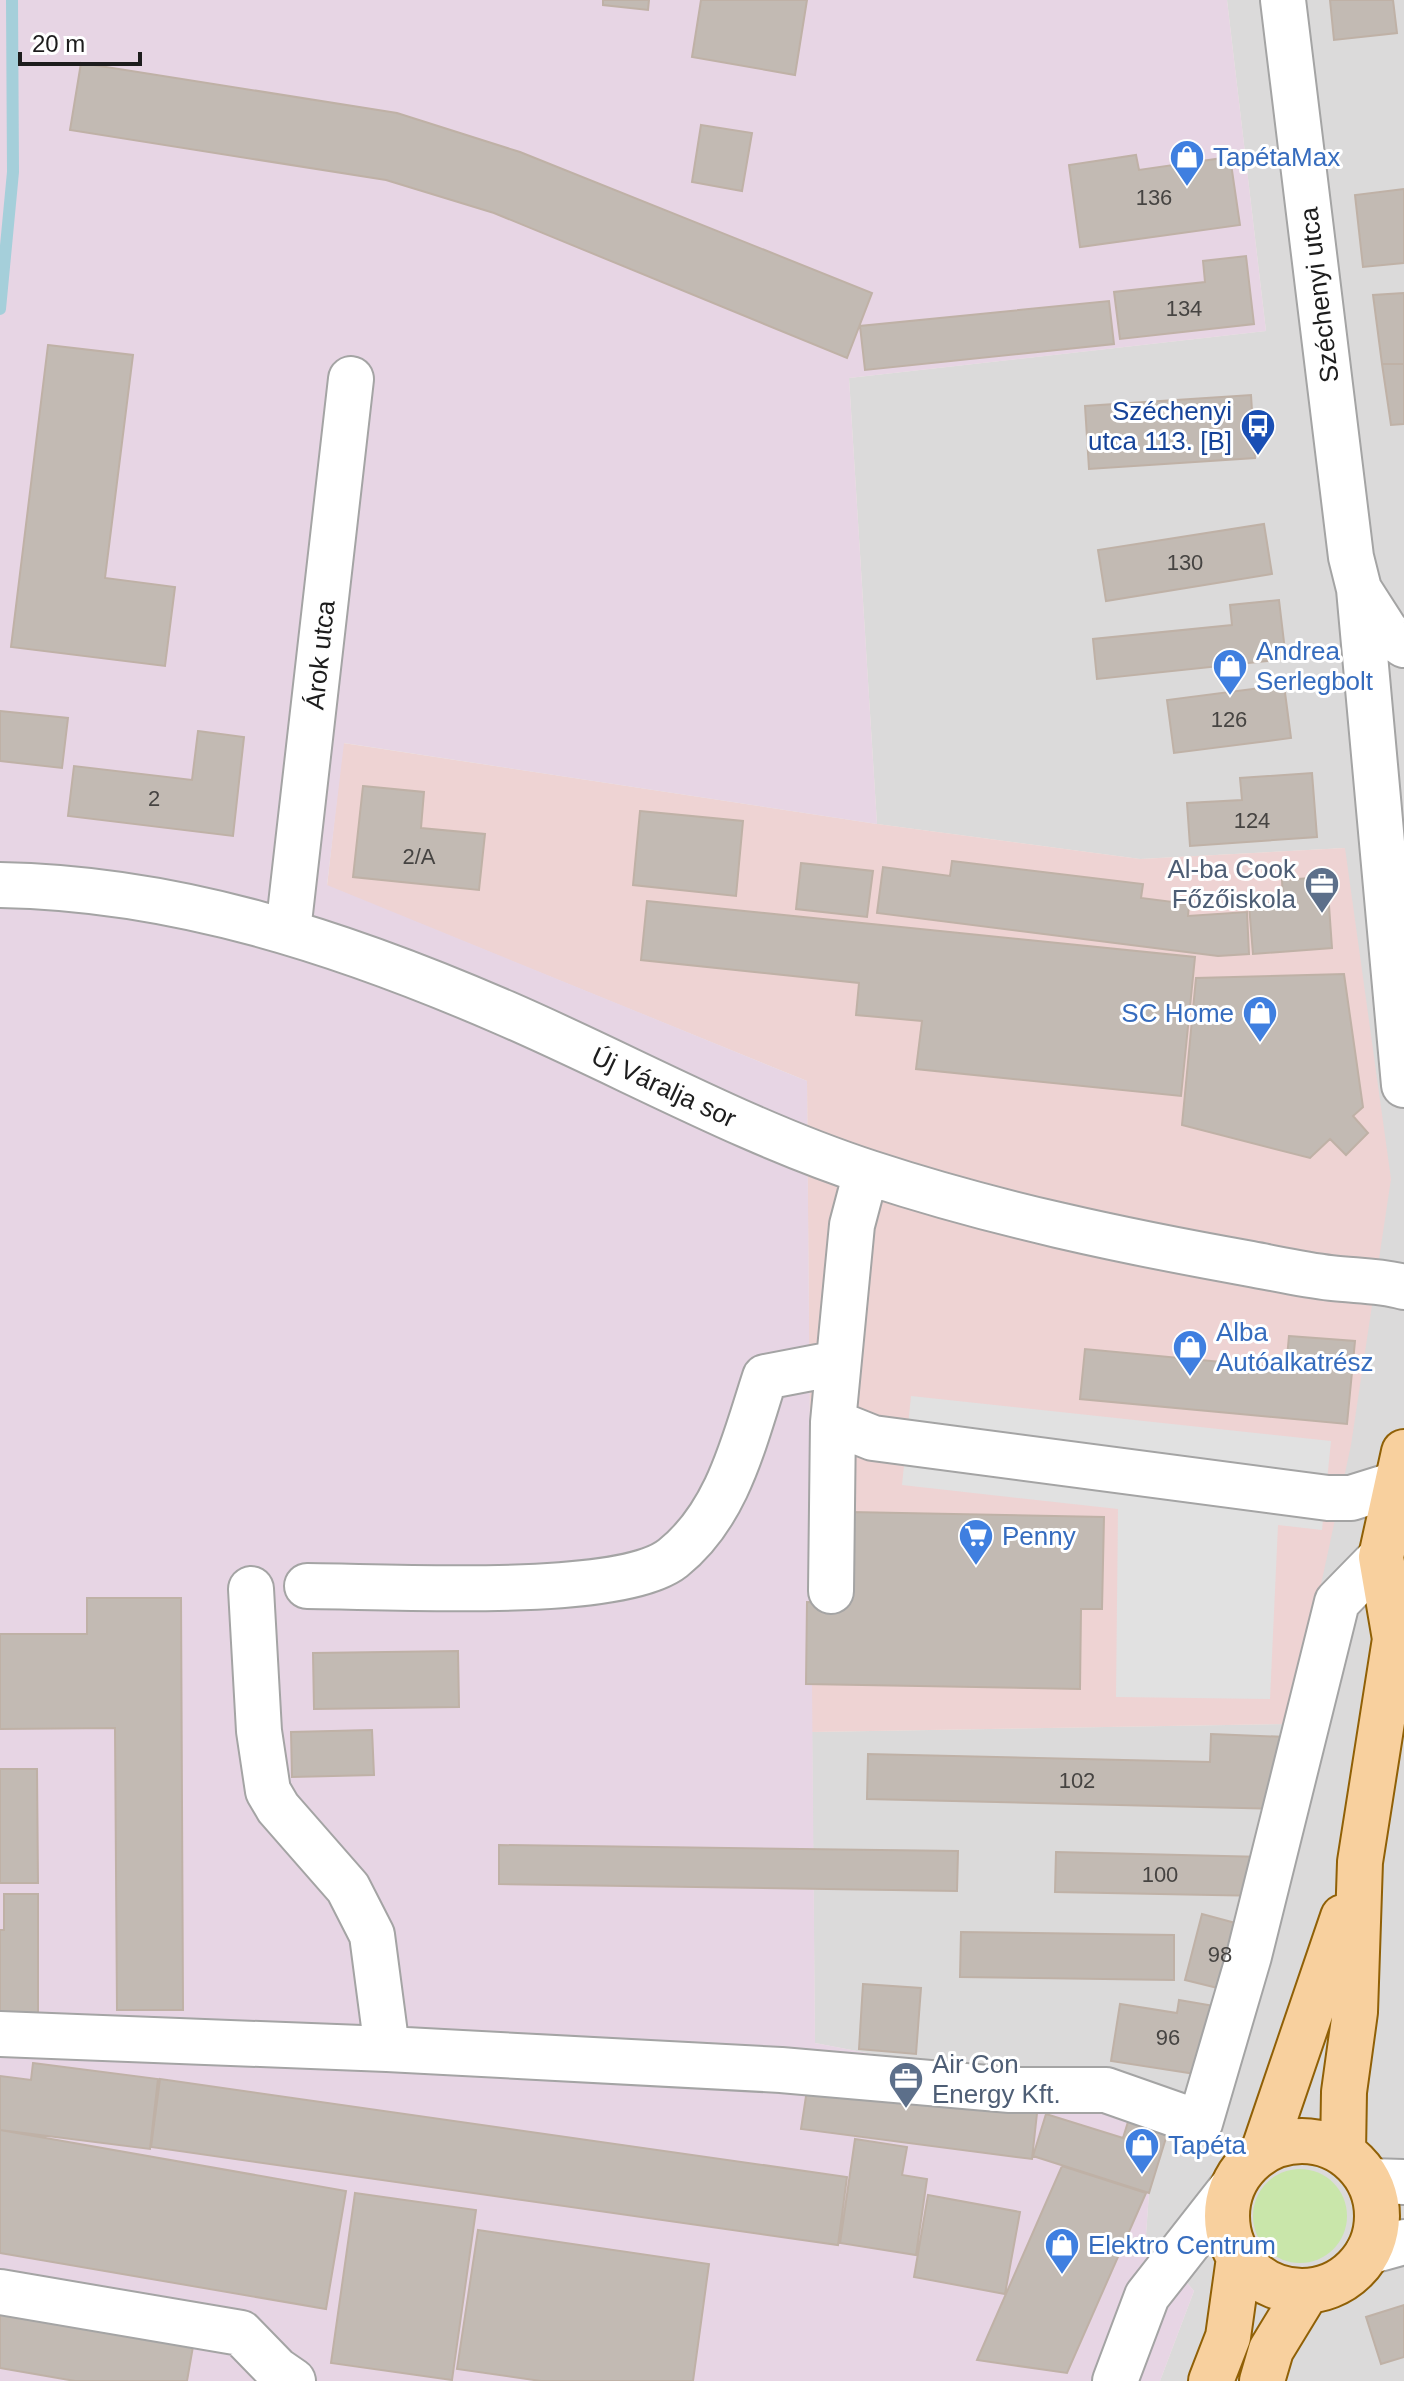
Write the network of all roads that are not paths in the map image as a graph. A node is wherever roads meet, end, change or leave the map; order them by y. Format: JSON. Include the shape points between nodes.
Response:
{"nodes":[{"id":1,"x":1283,"y":0,"type":"edge"},
{"id":2,"x":351,"y":379,"type":"dead end"},
{"id":3,"x":1359,"y":589,"type":"junction"},
{"id":4,"x":1404,"y":619,"type":"edge"},
{"id":5,"x":1404,"y":645,"type":"edge"},
{"id":6,"x":0,"y":885,"type":"edge"},
{"id":7,"x":288,"y":931,"type":"junction"},
{"id":8,"x":1404,"y":1085,"type":"edge"},
{"id":9,"x":866,"y":1172,"type":"junction"},
{"id":10,"x":1333,"y":1279,"type":"junction"},
{"id":11,"x":1404,"y":1287,"type":"edge"},
{"id":12,"x":1404,"y":1297,"type":"edge"},
{"id":13,"x":838,"y":1363,"type":"junction"},
{"id":14,"x":833,"y":1422,"type":"junction"},
{"id":15,"x":1400,"y":1468,"type":"edge"},
{"id":16,"x":1328,"y":1498,"type":"junction"},
{"id":17,"x":1384,"y":1542,"type":"junction"},
{"id":18,"x":307,"y":1586,"type":"dead end"},
{"id":19,"x":251,"y":1589,"type":"dead end"},
{"id":20,"x":831,"y":1591,"type":"dead end"},
{"id":21,"x":1400,"y":1632,"type":"edge"},
{"id":22,"x":1360,"y":1862,"type":"junction"},
{"id":23,"x":0,"y":2034,"type":"edge"},
{"id":24,"x":387,"y":2049,"type":"junction"},
{"id":25,"x":1264,"y":2149,"type":"junction"},
{"id":26,"x":1372,"y":2172,"type":"edge"},
{"id":27,"x":1230,"y":2190,"type":"junction"},
{"id":28,"x":1386,"y":2247,"type":"edge"},
{"id":29,"x":1239,"y":2258,"type":"junction"},
{"id":30,"x":1307,"y":2291,"type":"junction"},
{"id":31,"x":0,"y":2292,"type":"edge"},
{"id":32,"x":293,"y":2381,"type":"edge"},
{"id":33,"x":1115,"y":2381,"type":"edge"},
{"id":34,"x":1211,"y":2381,"type":"edge"},
{"id":35,"x":1262,"y":2381,"type":"edge"}],
"edges":[{"from":1,"to":3,"type":"street","name":"Széchenyi utca"},
{"from":2,"to":7,"type":"street","name":"Árok utca"},
{"from":3,"to":4,"type":"street","via":[[1392,616]]},
{"from":3,"to":5,"type":"street","name":"Széchenyi utca","via":[[1387,633]]},
{"from":3,"to":8,"type":"street","name":"Széchenyi utca"},
{"from":6,"to":7,"type":"street","name":"Új Váralja sor","via":[[64,886],[176,902]]},
{"from":7,"to":9,"type":"street","name":"Új Váralja sor","via":[[504,1013],[739,1122]]},
{"from":9,"to":10,"type":"street","name":"Új Váralja sor","via":[[1055,1226]]},
{"from":9,"to":13,"type":"street","via":[[852,1225]]},
{"from":10,"to":11,"type":"street","name":"Új Váralja sor"},
{"from":10,"to":12,"type":"street","name":"Új Váralja sor","via":[[1375,1295]]},
{"from":13,"to":14,"type":"street"},
{"from":13,"to":18,"type":"street","via":[[765,1377],[731,1481],[712,1512],[671,1560],[635,1577],[580,1585]]},
{"from":14,"to":16,"type":"street","via":[[873,1438]]},
{"from":14,"to":20,"type":"street"},
{"from":15,"to":16,"type":"street","via":[[1351,1498]]},
{"from":15,"to":17,"type":"main road"},
{"from":16,"to":17,"type":"street"},
{"from":17,"to":21,"type":"main road"},
{"from":17,"to":24,"type":"street","via":[[1337,1602],[1249,1956],[1200,2123],[1106,2090],[1010,2090],[781,2070]]},
{"from":19,"to":24,"type":"street","via":[[268,1791],[348,1888],[372,1935]]},
{"from":21,"to":22,"type":"main road"},
{"from":22,"to":25,"type":"main road"},
{"from":22,"to":26,"type":"main road","via":[[1355,2012],[1344,2092]]},
{"from":23,"to":24,"type":"street"},
{"from":25,"to":26,"type":"main road","via":[[1290,2140],[1318,2142]]},
{"from":25,"to":27,"type":"main road"},
{"from":26,"to":28,"type":"main road","via":[[1377,2229]]},
{"from":27,"to":29,"type":"main road","via":[[1229,2236]]},
{"from":27,"to":33,"type":"street","via":[[1147,2296]]},
{"from":28,"to":30,"type":"main road","via":[[1332,2286]]},
{"from":29,"to":30,"type":"main road","via":[[1257,2277],[1281,2288]]},
{"from":29,"to":34,"type":"main road","via":[[1228,2337]]},
{"from":30,"to":35,"type":"main road","via":[[1271,2350]]},
{"from":31,"to":32,"type":"street","via":[[241,2333]]}]}
